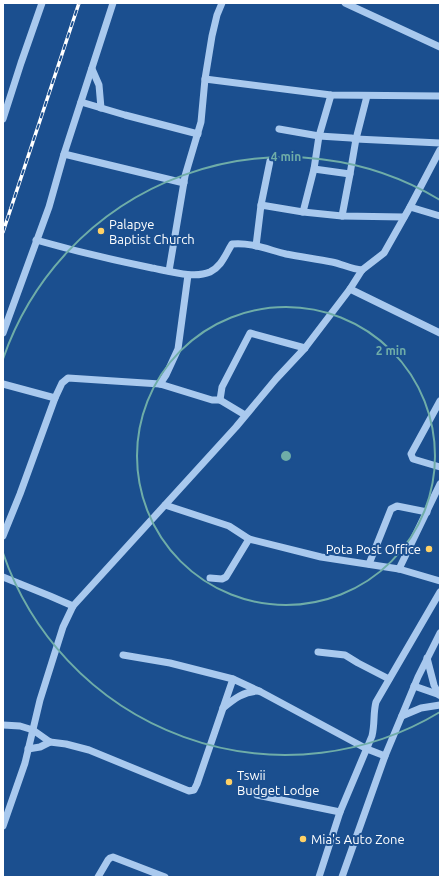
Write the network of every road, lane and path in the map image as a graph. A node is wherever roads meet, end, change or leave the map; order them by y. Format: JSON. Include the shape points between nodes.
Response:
{"nodes":[{"id":1,"x":42,"y":3,"type":"edge"},
{"id":2,"x":113,"y":3,"type":"edge"},
{"id":3,"x":222,"y":3,"type":"edge"},
{"id":4,"x":345,"y":3,"type":"edge"},
{"id":5,"x":439,"y":45,"type":"edge"},
{"id":6,"x":92,"y":69,"type":"junction"},
{"id":7,"x":205,"y":79,"type":"junction"},
{"id":8,"x":331,"y":95,"type":"junction"},
{"id":9,"x":367,"y":96,"type":"junction"},
{"id":10,"x":440,"y":96,"type":"edge"},
{"id":11,"x":81,"y":102,"type":"junction"},
{"id":12,"x":101,"y":108,"type":"junction"},
{"id":13,"x":3,"y":119,"type":"edge"},
{"id":14,"x":279,"y":129,"type":"dead end"},
{"id":15,"x":198,"y":134,"type":"junction"},
{"id":16,"x":319,"y":136,"type":"junction"},
{"id":17,"x":356,"y":140,"type":"junction"},
{"id":18,"x":440,"y":143,"type":"edge"},
{"id":19,"x":440,"y":150,"type":"edge"},
{"id":20,"x":64,"y":154,"type":"junction"},
{"id":21,"x":270,"y":161,"type":"dead end"},
{"id":22,"x":314,"y":169,"type":"junction"},
{"id":23,"x":350,"y":174,"type":"junction"},
{"id":24,"x":184,"y":183,"type":"junction"},
{"id":25,"x":261,"y":205,"type":"junction"},
{"id":26,"x":410,"y":207,"type":"junction"},
{"id":27,"x":303,"y":212,"type":"junction"},
{"id":28,"x":342,"y":216,"type":"junction"},
{"id":29,"x":440,"y":216,"type":"edge"},
{"id":30,"x":404,"y":217,"type":"junction"},
{"id":31,"x":36,"y":240,"type":"junction"},
{"id":32,"x":256,"y":246,"type":"junction"},
{"id":33,"x":362,"y":270,"type":"junction"},
{"id":34,"x":169,"y":271,"type":"junction"},
{"id":35,"x":188,"y":275,"type":"junction"},
{"id":36,"x":350,"y":289,"type":"junction"},
{"id":37,"x":440,"y":332,"type":"edge"},
{"id":38,"x":3,"y":333,"type":"edge"},
{"id":39,"x":304,"y":348,"type":"junction"},
{"id":40,"x":3,"y":384,"type":"edge"},
{"id":41,"x":160,"y":384,"type":"junction"},
{"id":42,"x":55,"y":398,"type":"junction"},
{"id":43,"x":220,"y":400,"type":"junction"},
{"id":44,"x":440,"y":401,"type":"edge"},
{"id":45,"x":245,"y":415,"type":"junction"},
{"id":46,"x":440,"y":467,"type":"edge"},
{"id":47,"x":440,"y":484,"type":"edge"},
{"id":48,"x":438,"y":497,"type":"edge"},
{"id":49,"x":165,"y":506,"type":"junction"},
{"id":50,"x":427,"y":512,"type":"junction"},
{"id":51,"x":3,"y":536,"type":"edge"},
{"id":52,"x":249,"y":539,"type":"junction"},
{"id":53,"x":369,"y":564,"type":"junction"},
{"id":54,"x":398,"y":569,"type":"junction"},
{"id":55,"x":3,"y":577,"type":"edge"},
{"id":56,"x":210,"y":578,"type":"dead end"},
{"id":57,"x":440,"y":581,"type":"edge"},
{"id":58,"x":440,"y":592,"type":"edge"},
{"id":59,"x":73,"y":606,"type":"junction"},
{"id":60,"x":440,"y":633,"type":"edge"},
{"id":61,"x":318,"y":652,"type":"dead end"},
{"id":62,"x":123,"y":655,"type":"dead end"},
{"id":63,"x":428,"y":658,"type":"junction"},
{"id":64,"x":233,"y":678,"type":"junction"},
{"id":65,"x":389,"y":679,"type":"junction"},
{"id":66,"x":414,"y":686,"type":"junction"},
{"id":67,"x":261,"y":692,"type":"junction"},
{"id":68,"x":439,"y":695,"type":"edge"},
{"id":69,"x":440,"y":705,"type":"edge"},
{"id":70,"x":223,"y":709,"type":"junction"},
{"id":71,"x":402,"y":716,"type":"junction"},
{"id":72,"x":3,"y":725,"type":"edge"},
{"id":73,"x":33,"y":730,"type":"junction"},
{"id":74,"x":50,"y":742,"type":"junction"},
{"id":75,"x":28,"y":749,"type":"junction"},
{"id":76,"x":367,"y":749,"type":"junction"},
{"id":77,"x":385,"y":756,"type":"junction"},
{"id":78,"x":257,"y":795,"type":"dead end"},
{"id":79,"x":340,"y":812,"type":"junction"},
{"id":80,"x":3,"y":826,"type":"edge"},
{"id":81,"x":98,"y":877,"type":"edge"},
{"id":82,"x":165,"y":877,"type":"edge"},
{"id":83,"x":319,"y":877,"type":"edge"},
{"id":84,"x":342,"y":877,"type":"edge"}],
"edges":[{"from":1,"to":13,"type":"street"},
{"from":2,"to":6,"type":"street"},
{"from":3,"to":7,"type":"street","via":[[212,36]]},
{"from":4,"to":5,"type":"street"},
{"from":6,"to":11,"type":"street"},
{"from":6,"to":12,"type":"street","via":[[99,85]]},
{"from":7,"to":8,"type":"street"},
{"from":7,"to":15,"type":"street"},
{"from":8,"to":9,"type":"street"},
{"from":8,"to":16,"type":"street"},
{"from":9,"to":10,"type":"street"},
{"from":9,"to":17,"type":"street"},
{"from":11,"to":12,"type":"street"},
{"from":11,"to":20,"type":"street"},
{"from":12,"to":15,"type":"street"},
{"from":14,"to":16,"type":"street"},
{"from":15,"to":24,"type":"street"},
{"from":16,"to":17,"type":"street"},
{"from":16,"to":22,"type":"street"},
{"from":17,"to":18,"type":"street"},
{"from":17,"to":23,"type":"street"},
{"from":19,"to":26,"type":"street"},
{"from":20,"to":24,"type":"street"},
{"from":20,"to":31,"type":"street","via":[[49,207]]},
{"from":21,"to":25,"type":"street"},
{"from":22,"to":23,"type":"street"},
{"from":22,"to":27,"type":"street"},
{"from":23,"to":28,"type":"street"},
{"from":24,"to":34,"type":"street"},
{"from":25,"to":27,"type":"street"},
{"from":25,"to":32,"type":"street"},
{"from":26,"to":29,"type":"street"},
{"from":26,"to":30,"type":"street"},
{"from":27,"to":28,"type":"street"},
{"from":28,"to":30,"type":"street"},
{"from":30,"to":33,"type":"street","via":[[384,253]]},
{"from":31,"to":34,"type":"street"},
{"from":31,"to":38,"type":"street"},
{"from":32,"to":33,"type":"street"},
{"from":32,"to":35,"type":"street","via":[[232,244],[219,266],[208,273]]},
{"from":33,"to":36,"type":"street"},
{"from":34,"to":35,"type":"street"},
{"from":35,"to":41,"type":"street","via":[[178,349]]},
{"from":36,"to":37,"type":"street"},
{"from":36,"to":39,"type":"street"},
{"from":39,"to":43,"type":"street","via":[[250,332],[222,387]]},
{"from":39,"to":45,"type":"street"},
{"from":40,"to":42,"type":"street"},
{"from":41,"to":42,"type":"street","via":[[68,378],[62,383]]},
{"from":41,"to":43,"type":"street","via":[[207,399]]},
{"from":42,"to":51,"type":"street"},
{"from":43,"to":45,"type":"street"},
{"from":44,"to":46,"type":"street","via":[[411,454],[413,459]]},
{"from":45,"to":49,"type":"street"},
{"from":47,"to":48,"type":"street"},
{"from":48,"to":50,"type":"street"},
{"from":49,"to":52,"type":"street","via":[[229,526]]},
{"from":49,"to":59,"type":"street"},
{"from":50,"to":53,"type":"street","via":[[397,506],[391,509]]},
{"from":50,"to":54,"type":"street"},
{"from":52,"to":53,"type":"street","via":[[321,557]]},
{"from":52,"to":56,"type":"street","via":[[226,577]]},
{"from":53,"to":54,"type":"street"},
{"from":54,"to":57,"type":"street"},
{"from":55,"to":59,"type":"street"},
{"from":58,"to":65,"type":"street"},
{"from":59,"to":73,"type":"street","via":[[63,628]]},
{"from":60,"to":63,"type":"street"},
{"from":61,"to":65,"type":"street","via":[[345,655]]},
{"from":62,"to":64,"type":"street"},
{"from":63,"to":66,"type":"street"},
{"from":63,"to":68,"type":"street"},
{"from":64,"to":67,"type":"street"},
{"from":64,"to":70,"type":"street"},
{"from":65,"to":76,"type":"street","via":[[376,702],[374,728]]},
{"from":66,"to":68,"type":"street"},
{"from":66,"to":71,"type":"street"},
{"from":67,"to":70,"type":"street","via":[[252,691],[240,695]]},
{"from":67,"to":76,"type":"street"},
{"from":69,"to":71,"type":"street","via":[[421,708]]},
{"from":70,"to":74,"type":"street","via":[[197,784],[194,790],[189,791],[90,750]]},
{"from":71,"to":77,"type":"street"},
{"from":72,"to":73,"type":"street"},
{"from":73,"to":74,"type":"street"},
{"from":73,"to":75,"type":"street"},
{"from":74,"to":75,"type":"street"},
{"from":75,"to":80,"type":"street"},
{"from":76,"to":77,"type":"street"},
{"from":76,"to":79,"type":"street"},
{"from":77,"to":84,"type":"street"},
{"from":78,"to":79,"type":"street"},
{"from":79,"to":83,"type":"street"},
{"from":81,"to":82,"type":"street","via":[[108,860],[113,857]]}]}
